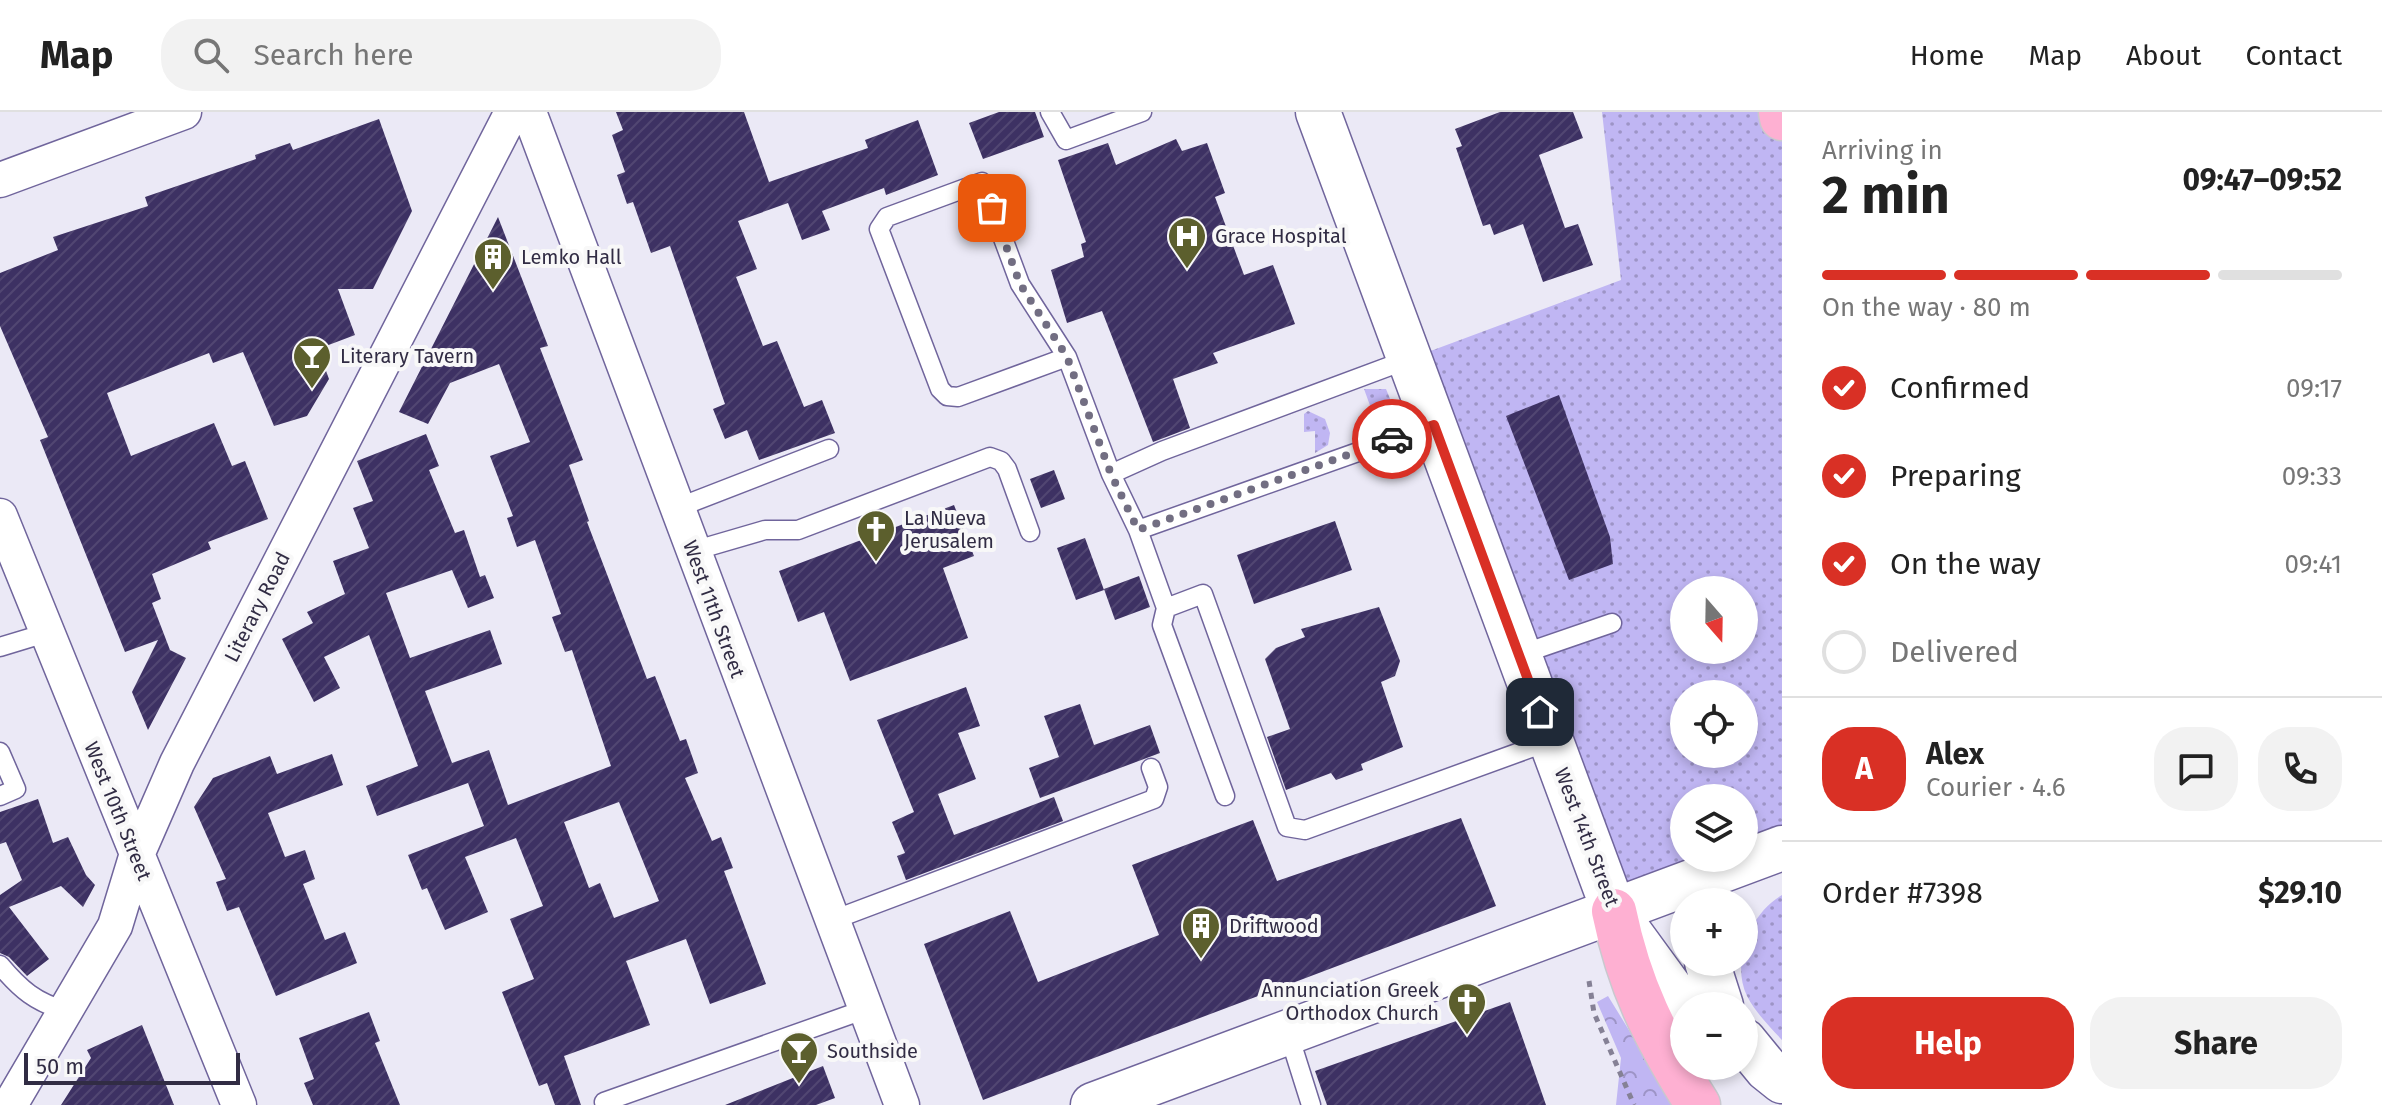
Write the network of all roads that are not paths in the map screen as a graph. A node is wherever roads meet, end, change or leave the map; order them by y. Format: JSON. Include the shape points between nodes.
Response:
{"nodes":[{"id":1,"x":184,"y":112,"type":"edge"},
{"id":2,"x":512,"y":112,"type":"edge"},
{"id":3,"x":529,"y":112,"type":"edge"},
{"id":4,"x":1050,"y":112,"type":"edge"},
{"id":5,"x":1142,"y":112,"type":"edge"},
{"id":6,"x":1318,"y":112,"type":"edge"},
{"id":7,"x":0,"y":180,"type":"edge"},
{"id":8,"x":1067,"y":357,"type":"junction"},
{"id":9,"x":1409,"y":359,"type":"junction"},
{"id":10,"x":1434,"y":425,"type":"junction"},
{"id":11,"x":829,"y":449,"type":"dead end"},
{"id":12,"x":1111,"y":474,"type":"junction"},
{"id":13,"x":677,"y":508,"type":"junction"},
{"id":14,"x":0,"y":516,"type":"edge"},
{"id":15,"x":1138,"y":530,"type":"junction"},
{"id":16,"x":1030,"y":532,"type":"dead end"},
{"id":17,"x":693,"y":551,"type":"junction"},
{"id":18,"x":1166,"y":608,"type":"junction"},
{"id":19,"x":1612,"y":623,"type":"dead end"},
{"id":20,"x":46,"y":633,"type":"junction"},
{"id":21,"x":0,"y":647,"type":"edge"},
{"id":22,"x":1519,"y":655,"type":"junction"},
{"id":23,"x":1550,"y":741,"type":"junction"},
{"id":24,"x":0,"y":752,"type":"edge"},
{"id":25,"x":1151,"y":768,"type":"dead end"},
{"id":26,"x":0,"y":796,"type":"edge"},
{"id":27,"x":1225,"y":796,"type":"dead end"},
{"id":28,"x":1774,"y":851,"type":"edge"},
{"id":29,"x":136,"y":857,"type":"junction"},
{"id":30,"x":1738,"y":888,"type":"edge"},
{"id":31,"x":1614,"y":911,"type":"junction"},
{"id":32,"x":833,"y":920,"type":"junction"},
{"id":33,"x":0,"y":965,"type":"edge"},
{"id":34,"x":1673,"y":992,"type":"edge"},
{"id":35,"x":866,"y":1009,"type":"junction"},
{"id":36,"x":67,"y":1011,"type":"junction"},
{"id":37,"x":1288,"y":1032,"type":"junction"},
{"id":38,"x":1758,"y":1058,"type":"edge"},
{"id":39,"x":1758,"y":1076,"type":"edge"},
{"id":40,"x":1782,"y":1081,"type":"edge"},
{"id":41,"x":1782,"y":1093,"type":"edge"},
{"id":42,"x":604,"y":1102,"type":"dead end"},
{"id":43,"x":10,"y":1105,"type":"edge"},
{"id":44,"x":239,"y":1105,"type":"edge"},
{"id":45,"x":902,"y":1105,"type":"edge"},
{"id":46,"x":1093,"y":1105,"type":"edge"},
{"id":47,"x":1311,"y":1105,"type":"edge"},
{"id":48,"x":1698,"y":1105,"type":"edge"}],
"edges":[{"from":1,"to":7,"type":"street"},
{"from":2,"to":29,"type":"street","name":"Literary Road","via":[[177,763]]},
{"from":3,"to":13,"type":"street","name":"West 11th Street"},
{"from":4,"to":5,"type":"lane","via":[[1066,140]]},
{"from":6,"to":9,"type":"street","name":"West 14th Street"},
{"from":8,"to":8,"type":"lane","via":[[958,397],[947,396],[879,229],[887,217],[982,182],[1020,284]]},
{"from":8,"to":12,"type":"lane"},
{"from":9,"to":10,"type":"street","name":"West 14th Street"},
{"from":9,"to":12,"type":"lane"},
{"from":10,"to":15,"type":"lane"},
{"from":10,"to":22,"type":"street","name":"West 14th Street"},
{"from":11,"to":13,"type":"lane"},
{"from":12,"to":15,"type":"lane"},
{"from":13,"to":17,"type":"street","name":"West 11th Street"},
{"from":14,"to":20,"type":"street","name":"West 10th Street"},
{"from":15,"to":18,"type":"lane"},
{"from":16,"to":17,"type":"lane","via":[[1007,469],[990,457],[798,530],[765,530]]},
{"from":17,"to":32,"type":"street","name":"West 11th Street"},
{"from":18,"to":23,"type":"lane","via":[[1203,594],[1287,827],[1305,830]]},
{"from":18,"to":27,"type":"lane","via":[[1162,625]]},
{"from":19,"to":22,"type":"lane"},
{"from":20,"to":21,"type":"lane"},
{"from":20,"to":29,"type":"street","name":"West 10th Street"},
{"from":22,"to":23,"type":"street","name":"West 14th Street"},
{"from":23,"to":31,"type":"street","name":"West 14th Street"},
{"from":24,"to":26,"type":"lane","via":[[16,789]]},
{"from":25,"to":32,"type":"lane","via":[[1158,787],[1154,799]]},
{"from":28,"to":30,"type":"street"},
{"from":28,"to":31,"type":"street"},
{"from":29,"to":36,"type":"street","name":"Literary Road","via":[[115,926]]},
{"from":29,"to":44,"type":"street","name":"West 10th Street"},
{"from":31,"to":34,"type":"street","name":"West 14th Street"},
{"from":31,"to":37,"type":"street"},
{"from":31,"to":48,"type":"highway","via":[[1642,1010]]},
{"from":32,"to":35,"type":"street","name":"West 11th Street"},
{"from":33,"to":36,"type":"lane","via":[[41,1005]]},
{"from":35,"to":42,"type":"lane"},
{"from":35,"to":45,"type":"street","name":"West 11th Street"},
{"from":36,"to":43,"type":"street","name":"Literary Road"},
{"from":37,"to":46,"type":"street"},
{"from":37,"to":47,"type":"lane"},
{"from":38,"to":40,"type":"street"},
{"from":39,"to":41,"type":"street"}]}
